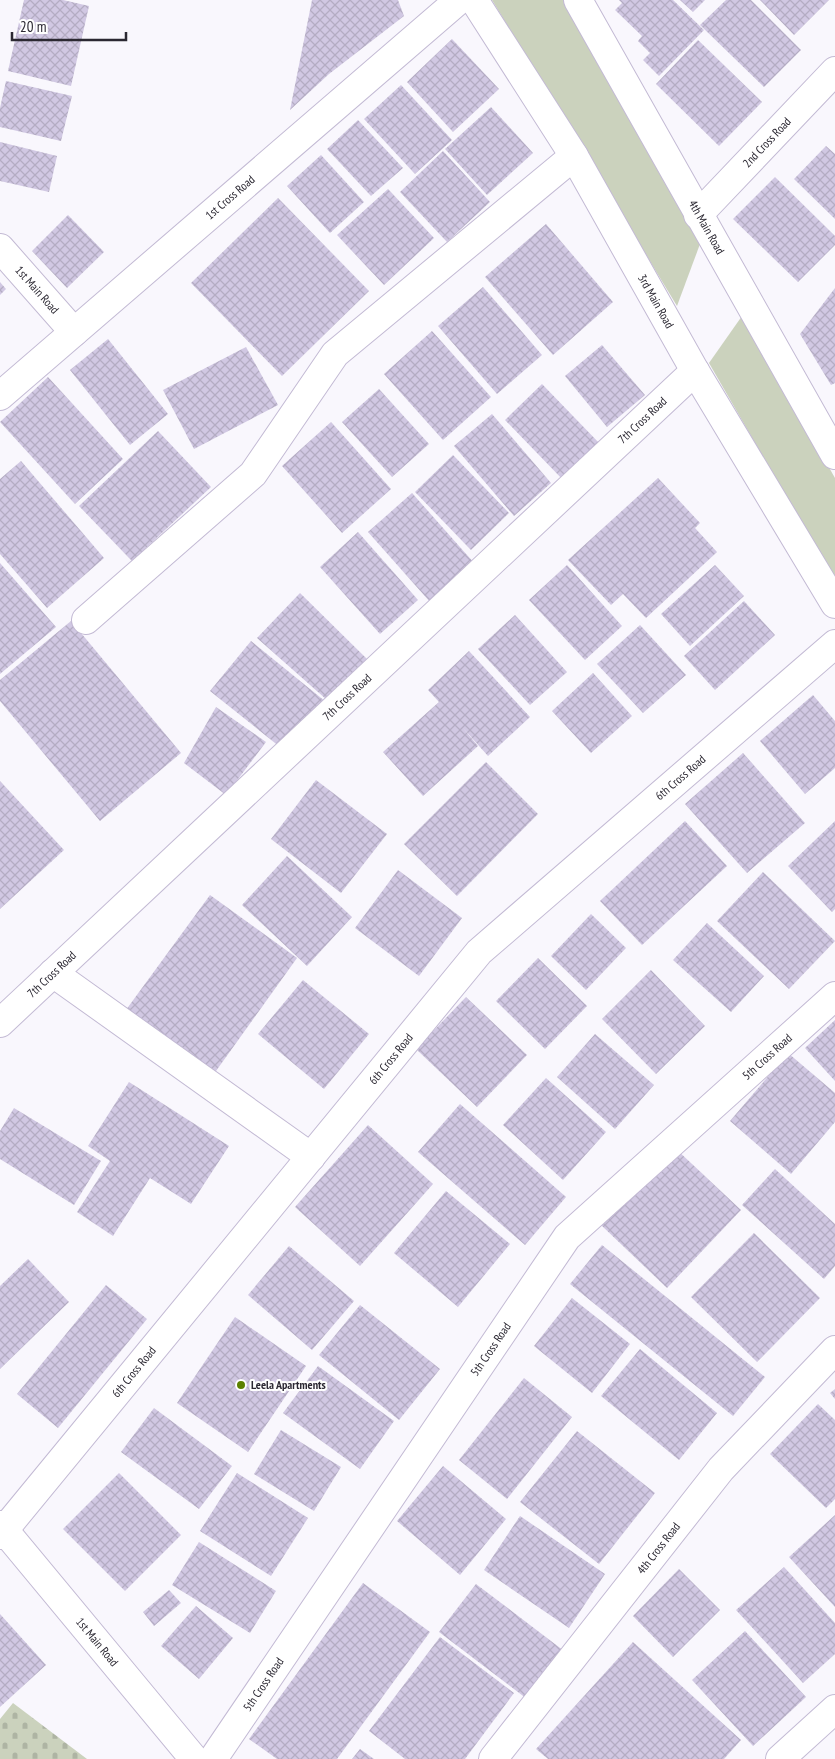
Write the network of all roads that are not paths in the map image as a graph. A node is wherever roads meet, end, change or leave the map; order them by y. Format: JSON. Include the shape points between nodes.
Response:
{"nodes":[{"id":1,"x":459,"y":0,"type":"edge"},
{"id":2,"x":474,"y":0,"type":"edge"},
{"id":3,"x":578,"y":0,"type":"edge"},
{"id":4,"x":835,"y":70,"type":"edge"},
{"id":5,"x":574,"y":156,"type":"junction"},
{"id":6,"x":698,"y":215,"type":"junction"},
{"id":7,"x":0,"y":248,"type":"edge"},
{"id":8,"x":74,"y":332,"type":"junction"},
{"id":9,"x":695,"y":371,"type":"junction"},
{"id":10,"x":0,"y":396,"type":"edge"},
{"id":11,"x":835,"y":455,"type":"edge"},
{"id":12,"x":835,"y":604,"type":"edge"},
{"id":13,"x":86,"y":620,"type":"dead end"},
{"id":14,"x":835,"y":644,"type":"edge"},
{"id":15,"x":53,"y":973,"type":"junction"},
{"id":16,"x":835,"y":996,"type":"edge"},
{"id":17,"x":0,"y":1023,"type":"edge"},
{"id":18,"x":311,"y":1157,"type":"junction"},
{"id":19,"x":835,"y":1350,"type":"edge"},
{"id":20,"x":2,"y":1530,"type":"edge"},
{"id":21,"x":830,"y":1724,"type":"edge"},
{"id":22,"x":194,"y":1759,"type":"edge"},
{"id":23,"x":213,"y":1759,"type":"edge"},
{"id":24,"x":493,"y":1759,"type":"edge"},
{"id":25,"x":780,"y":1759,"type":"edge"}],
"edges":[{"from":1,"to":8,"type":"street","name":"1st Cross Road"},
{"from":2,"to":5,"type":"street","name":"3rd Main Road"},
{"from":3,"to":6,"type":"street","name":"4th Main Road"},
{"from":4,"to":6,"type":"street","name":"2nd Cross Road"},
{"from":5,"to":9,"type":"street","name":"3rd Main Road"},
{"from":5,"to":13,"type":"street","via":[[335,354],[253,474]]},
{"from":6,"to":11,"type":"street","name":"4th Main Road"},
{"from":7,"to":8,"type":"street","name":"1st Main Road"},
{"from":8,"to":10,"type":"street","name":"1st Cross Road"},
{"from":9,"to":12,"type":"street","name":"3rd Main Road"},
{"from":9,"to":15,"type":"street","name":"7th Cross Road"},
{"from":14,"to":18,"type":"street","name":"6th Cross Road","via":[[479,952]]},
{"from":15,"to":17,"type":"street","name":"7th Cross Road"},
{"from":15,"to":18,"type":"street"},
{"from":16,"to":23,"type":"street","name":"5th Cross Road","via":[[567,1237]]},
{"from":18,"to":20,"type":"street","name":"6th Cross Road"},
{"from":19,"to":24,"type":"street","name":"4th Cross Road","via":[[721,1469]]},
{"from":20,"to":22,"type":"street","name":"1st Main Road"},
{"from":21,"to":25,"type":"street"}]}
